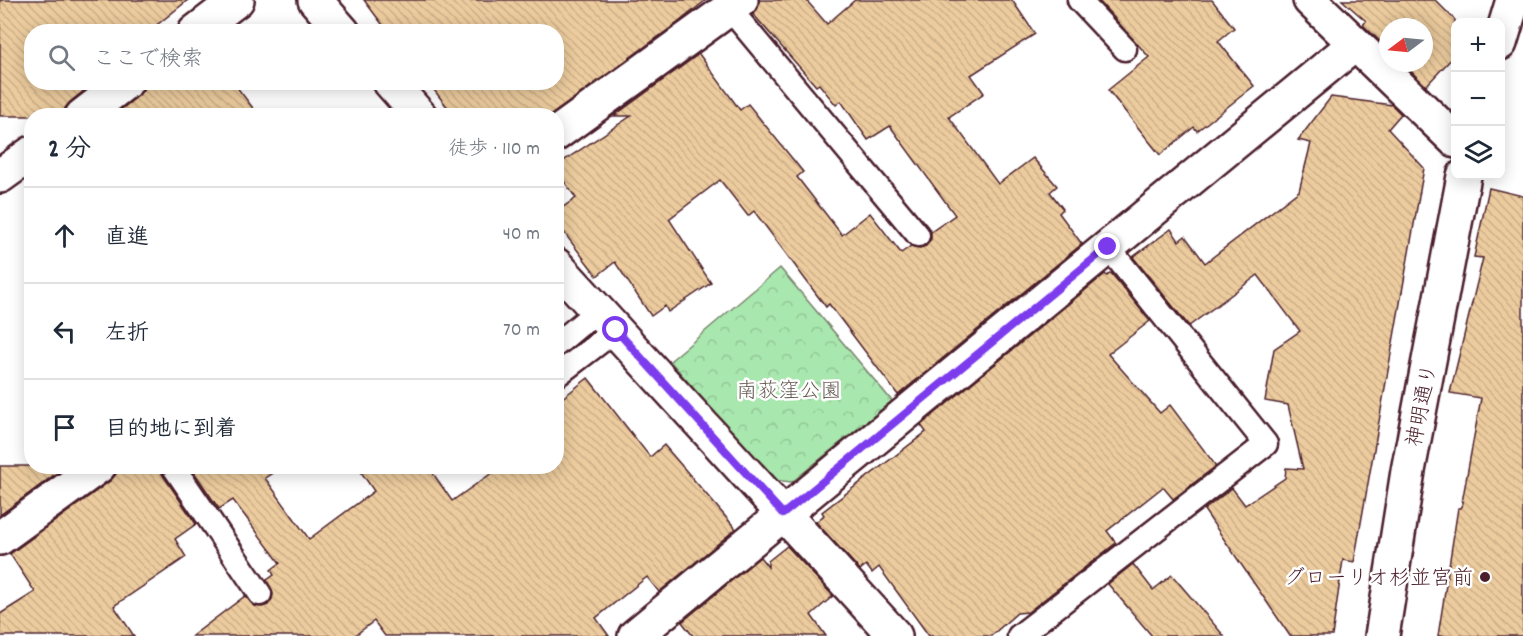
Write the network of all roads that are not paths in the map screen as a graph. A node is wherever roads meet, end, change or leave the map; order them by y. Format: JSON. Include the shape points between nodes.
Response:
{"nodes":[{"id":1,"x":237,"y":0,"type":"edge"},
{"id":2,"x":315,"y":0,"type":"edge"},
{"id":3,"x":1078,"y":0,"type":"edge"},
{"id":4,"x":1310,"y":0,"type":"edge"},
{"id":5,"x":1513,"y":0,"type":"edge"},
{"id":6,"x":735,"y":4,"type":"edge"},
{"id":7,"x":206,"y":24,"type":"edge"},
{"id":8,"x":336,"y":24,"type":"edge"},
{"id":9,"x":1505,"y":26,"type":"edge"},
{"id":10,"x":1355,"y":44,"type":"junction"},
{"id":11,"x":1125,"y":49,"type":"dead end"},
{"id":12,"x":116,"y":90,"type":"edge"},
{"id":13,"x":397,"y":90,"type":"edge"},
{"id":14,"x":92,"y":108,"type":"edge"},
{"id":15,"x":413,"y":108,"type":"edge"},
{"id":16,"x":564,"y":128,"type":"edge"},
{"id":17,"x":1451,"y":137,"type":"edge"},
{"id":18,"x":24,"y":159,"type":"edge"},
{"id":19,"x":0,"y":176,"type":"edge"},
{"id":20,"x":1463,"y":180,"type":"edge"},
{"id":21,"x":918,"y":236,"type":"dead end"},
{"id":22,"x":1108,"y":247,"type":"junction"},
{"id":23,"x":564,"y":274,"type":"edge"},
{"id":24,"x":607,"y":320,"type":"junction"},
{"id":25,"x":564,"y":341,"type":"edge"},
{"id":26,"x":564,"y":367,"type":"edge"},
{"id":27,"x":88,"y":474,"type":"edge"},
{"id":28,"x":178,"y":474,"type":"edge"},
{"id":29,"x":783,"y":514,"type":"junction"},
{"id":30,"x":0,"y":538,"type":"edge"},
{"id":31,"x":261,"y":594,"type":"dead end"},
{"id":32,"x":635,"y":636,"type":"edge"},
{"id":33,"x":895,"y":636,"type":"edge"},
{"id":34,"x":1019,"y":636,"type":"edge"},
{"id":35,"x":1382,"y":636,"type":"edge"}],
"edges":[{"from":1,"to":7,"type":"street"},
{"from":2,"to":8,"type":"street"},
{"from":3,"to":11,"type":"lane"},
{"from":4,"to":10,"type":"street"},
{"from":5,"to":9,"type":"street"},
{"from":6,"to":16,"type":"street"},
{"from":6,"to":21,"type":"lane"},
{"from":10,"to":17,"type":"street"},
{"from":10,"to":22,"type":"street"},
{"from":12,"to":14,"type":"street"},
{"from":13,"to":15,"type":"street"},
{"from":18,"to":19,"type":"street"},
{"from":20,"to":35,"type":"street","name":"神明通り","via":[[1408,471]]},
{"from":22,"to":29,"type":"street"},
{"from":22,"to":34,"type":"lane","via":[[1266,444]]},
{"from":23,"to":24,"type":"street"},
{"from":24,"to":25,"type":"lane"},
{"from":24,"to":26,"type":"lane"},
{"from":24,"to":29,"type":"street"},
{"from":27,"to":30,"type":"street"},
{"from":28,"to":31,"type":"lane"},
{"from":29,"to":32,"type":"street"},
{"from":29,"to":33,"type":"street"}]}
